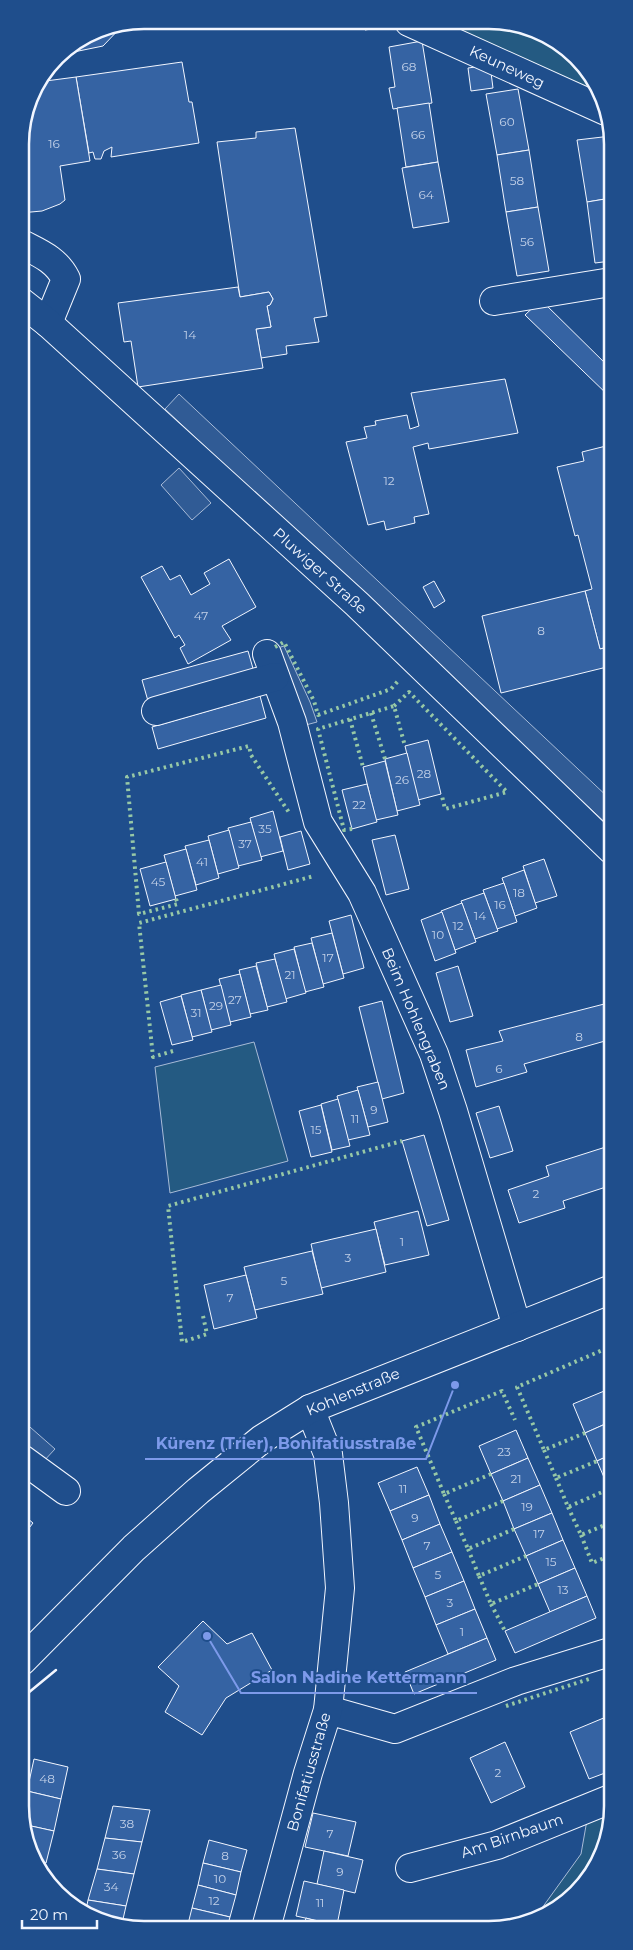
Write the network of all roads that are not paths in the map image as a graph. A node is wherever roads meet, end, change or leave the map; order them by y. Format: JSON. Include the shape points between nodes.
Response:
{"nodes":[{"id":1,"x":424,"y":29,"type":"edge"},
{"id":2,"x":598,"y":107,"type":"edge"},
{"id":3,"x":29,"y":248,"type":"edge"},
{"id":4,"x":604,"y":283,"type":"edge"},
{"id":5,"x":494,"y":301,"type":"dead end"},
{"id":6,"x":29,"y":308,"type":"edge"},
{"id":7,"x":48,"y":323,"type":"junction"},
{"id":8,"x":156,"y":711,"type":"dead end"},
{"id":9,"x":604,"y":842,"type":"edge"},
{"id":10,"x":604,"y":1292,"type":"edge"},
{"id":11,"x":517,"y":1327,"type":"junction"},
{"id":12,"x":310,"y":1409,"type":"junction"},
{"id":13,"x":29,"y":1464,"type":"edge"},
{"id":14,"x":66,"y":1491,"type":"dead end"},
{"id":15,"x":29,"y":1654,"type":"edge"},
{"id":16,"x":604,"y":1654,"type":"edge"},
{"id":17,"x":328,"y":1710,"type":"junction"},
{"id":18,"x":604,"y":1802,"type":"edge"},
{"id":19,"x":410,"y":1868,"type":"dead end"},
{"id":20,"x":268,"y":1921,"type":"edge"}],
"edges":[{"from":1,"to":2,"type":"street","name":"Keuneweg"},
{"from":3,"to":7,"type":"street","via":[[61,268],[66,279]]},
{"from":4,"to":5,"type":"street"},
{"from":6,"to":7,"type":"street","name":"Pluwiger Straße"},
{"from":7,"to":9,"type":"street","name":"Pluwiger Straße","via":[[364,611]]},
{"from":8,"to":11,"type":"street","name":"Beim Hohlengraben","via":[[271,665],[292,722],[318,822],[362,893],[434,1054]]},
{"from":10,"to":11,"type":"street","name":"Kohlenstraße"},
{"from":11,"to":12,"type":"street","name":"Kohlenstraße"},
{"from":12,"to":15,"type":"street","name":"Kohlenstraße","via":[[262,1439],[198,1491],[134,1548]]},
{"from":12,"to":17,"type":"street","name":"Bonifatiusstraße","via":[[328,1454],[340,1588]]},
{"from":13,"to":14,"type":"street"},
{"from":16,"to":17,"type":"street","via":[[516,1681],[395,1729]]},
{"from":17,"to":20,"type":"street","name":"Bonifatiusstraße"},
{"from":18,"to":19,"type":"street","name":"Am Birnbaum","via":[[497,1845]]}]}
